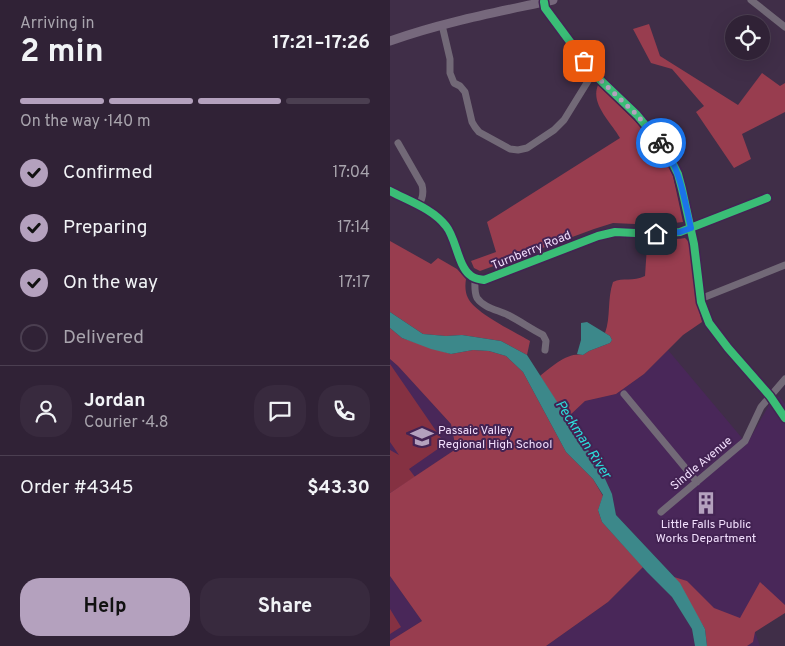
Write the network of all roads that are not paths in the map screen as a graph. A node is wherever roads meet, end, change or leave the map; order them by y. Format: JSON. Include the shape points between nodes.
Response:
{"nodes":[{"id":1,"x":751,"y":0,"type":"edge"},
{"id":2,"x":548,"y":1,"type":"edge"},
{"id":3,"x":442,"y":25,"type":"junction"},
{"id":4,"x":785,"y":27,"type":"edge"},
{"id":5,"x":390,"y":41,"type":"edge"},
{"id":6,"x":593,"y":73,"type":"junction"},
{"id":7,"x":398,"y":143,"type":"dead end"},
{"id":8,"x":390,"y":192,"type":"edge"},
{"id":9,"x":767,"y":198,"type":"dead end"},
{"id":10,"x":418,"y":206,"type":"junction"},
{"id":11,"x":691,"y":228,"type":"junction"},
{"id":12,"x":785,"y":265,"type":"edge"},
{"id":13,"x":475,"y":278,"type":"junction"},
{"id":14,"x":700,"y":299,"type":"junction"},
{"id":15,"x":545,"y":350,"type":"dead end"},
{"id":16,"x":785,"y":379,"type":"edge"},
{"id":17,"x":624,"y":394,"type":"dead end"},
{"id":18,"x":770,"y":396,"type":"junction"},
{"id":19,"x":785,"y":418,"type":"edge"},
{"id":20,"x":697,"y":482,"type":"junction"},
{"id":21,"x":661,"y":512,"type":"dead end"}],
"edges":[{"from":1,"to":4,"type":"street"},
{"from":2,"to":3,"type":"main road"},
{"from":2,"to":6,"type":"street","via":[[545,8]]},
{"from":3,"to":5,"type":"main road"},
{"from":3,"to":6,"type":"street","via":[[450,73],[454,83],[465,92],[472,122],[479,132],[510,148],[527,148],[554,130],[564,120]]},
{"from":6,"to":11,"type":"street","via":[[637,115],[666,150],[678,174]]},
{"from":7,"to":10,"type":"street","via":[[422,185],[423,197]]},
{"from":8,"to":10,"type":"street"},
{"from":9,"to":11,"type":"street","name":"Turnberry Road"},
{"from":10,"to":13,"type":"street","via":[[435,215],[447,227],[462,264]]},
{"from":11,"to":13,"type":"street","name":"Turnberry Road","via":[[656,234],[615,232],[491,278]]},
{"from":11,"to":14,"type":"street"},
{"from":12,"to":14,"type":"street"},
{"from":13,"to":15,"type":"street","via":[[474,289],[481,302],[508,314],[542,336],[546,341]]},
{"from":14,"to":18,"type":"street","via":[[716,334]]},
{"from":16,"to":18,"type":"street","name":"Sindle Avenue"},
{"from":17,"to":20,"type":"street"},
{"from":18,"to":19,"type":"street"},
{"from":18,"to":20,"type":"street","name":"Sindle Avenue","via":[[744,441]]},
{"from":20,"to":21,"type":"street","name":"Sindle Avenue"}]}
